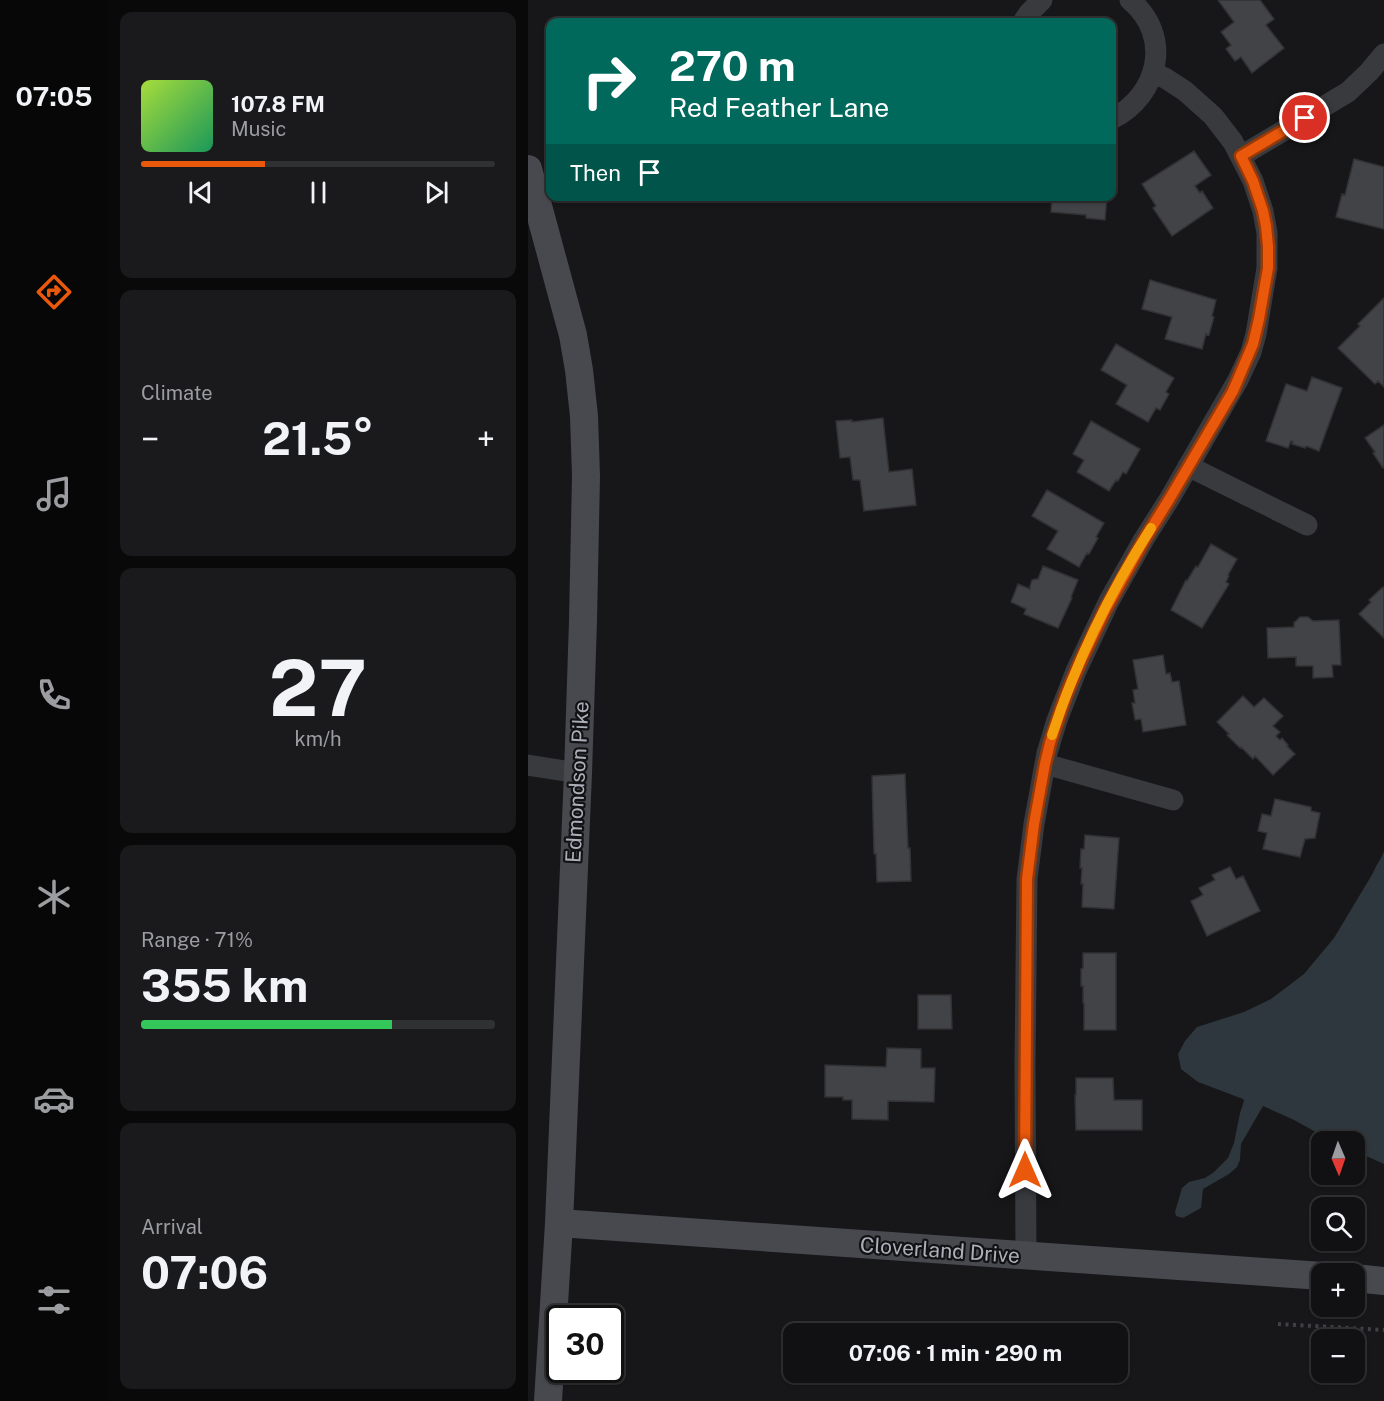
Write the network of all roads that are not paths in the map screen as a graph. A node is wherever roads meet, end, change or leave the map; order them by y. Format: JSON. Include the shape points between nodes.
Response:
{"nodes":[{"id":1,"x":1042,"y":0,"type":"edge"},
{"id":2,"x":1130,"y":0,"type":"edge"},
{"id":3,"x":1026,"y":18,"type":"edge"},
{"id":4,"x":1384,"y":54,"type":"edge"},
{"id":5,"x":1153,"y":74,"type":"junction"},
{"id":6,"x":1116,"y":117,"type":"edge"},
{"id":7,"x":1241,"y":156,"type":"junction"},
{"id":8,"x":528,"y":169,"type":"edge"},
{"id":9,"x":1188,"y":466,"type":"junction"},
{"id":10,"x":1307,"y":525,"type":"dead end"},
{"id":11,"x":1045,"y":764,"type":"junction"},
{"id":12,"x":528,"y":765,"type":"edge"},
{"id":13,"x":578,"y":773,"type":"junction"},
{"id":14,"x":1173,"y":800,"type":"dead end"},
{"id":15,"x":559,"y":1223,"type":"junction"},
{"id":16,"x":1026,"y":1256,"type":"junction"},
{"id":17,"x":1311,"y":1275,"type":"edge"},
{"id":18,"x":1365,"y":1279,"type":"edge"},
{"id":19,"x":1384,"y":1281,"type":"edge"},
{"id":20,"x":548,"y":1401,"type":"edge"}],
"edges":[{"from":1,"to":3,"type":"street"},
{"from":2,"to":5,"type":"street","via":[[1151,28],[1156,53]]},
{"from":4,"to":7,"type":"street","via":[[1348,92]]},
{"from":5,"to":6,"type":"street","via":[[1140,98]]},
{"from":5,"to":7,"type":"street","via":[[1177,85],[1207,110]]},
{"from":7,"to":9,"type":"street","via":[[1266,226],[1268,268],[1261,313],[1251,352],[1238,380]]},
{"from":8,"to":13,"type":"main road","name":"Edmondson Pike","via":[[573,335],[584,416],[585,569]]},
{"from":9,"to":10,"type":"street"},
{"from":9,"to":11,"type":"street","via":[[1118,584],[1086,647],[1057,720]]},
{"from":11,"to":14,"type":"street"},
{"from":11,"to":16,"type":"street","via":[[1027,879]]},
{"from":12,"to":13,"type":"street"},
{"from":13,"to":15,"type":"main road","name":"Edmondson Pike"},
{"from":15,"to":16,"type":"main road","name":"Cloverland Drive"},
{"from":15,"to":20,"type":"main road","name":"Edmondson Pike"},
{"from":16,"to":17,"type":"main road","name":"Cloverland Drive"},
{"from":18,"to":19,"type":"main road"}]}
